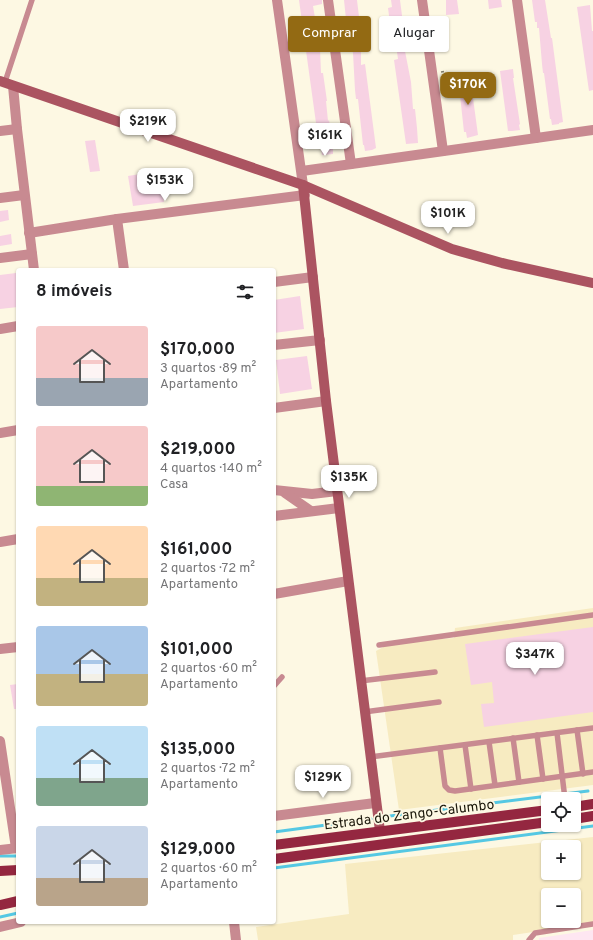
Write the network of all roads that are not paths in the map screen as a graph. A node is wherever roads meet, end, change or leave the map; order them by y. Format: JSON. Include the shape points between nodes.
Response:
{"nodes":[{"id":1,"x":32,"y":0,"type":"edge"},
{"id":2,"x":277,"y":0,"type":"edge"},
{"id":3,"x":328,"y":0,"type":"edge"},
{"id":4,"x":422,"y":0,"type":"edge"},
{"id":5,"x":517,"y":0,"type":"edge"},
{"id":6,"x":6,"y":83,"type":"edge"},
{"id":7,"x":17,"y":129,"type":"junction"},
{"id":8,"x":0,"y":130,"type":"edge"},
{"id":9,"x":593,"y":130,"type":"edge"},
{"id":10,"x":536,"y":138,"type":"junction"},
{"id":11,"x":443,"y":151,"type":"junction"},
{"id":12,"x":351,"y":164,"type":"junction"},
{"id":13,"x":302,"y":171,"type":"junction"},
{"id":14,"x":304,"y":190,"type":"junction"},
{"id":15,"x":24,"y":195,"type":"junction"},
{"id":16,"x":0,"y":198,"type":"edge"},
{"id":17,"x":116,"y":219,"type":"junction"},
{"id":18,"x":29,"y":233,"type":"junction"},
{"id":19,"x":32,"y":254,"type":"junction"},
{"id":20,"x":0,"y":258,"type":"edge"},
{"id":21,"x":34,"y":268,"type":"edge"},
{"id":22,"x":124,"y":268,"type":"edge"},
{"id":23,"x":313,"y":276,"type":"junction"},
{"id":24,"x":276,"y":282,"type":"edge"},
{"id":25,"x":593,"y":284,"type":"edge"},
{"id":26,"x":16,"y":326,"type":"edge"},
{"id":27,"x":0,"y":329,"type":"edge"},
{"id":28,"x":320,"y":340,"type":"junction"},
{"id":29,"x":276,"y":345,"type":"edge"},
{"id":30,"x":326,"y":401,"type":"junction"},
{"id":31,"x":276,"y":408,"type":"edge"},
{"id":32,"x":16,"y":430,"type":"edge"},
{"id":33,"x":0,"y":433,"type":"edge"},
{"id":34,"x":279,"y":491,"type":"edge"},
{"id":35,"x":337,"y":491,"type":"junction"},
{"id":36,"x":312,"y":494,"type":"junction"},
{"id":37,"x":301,"y":504,"type":"junction"},
{"id":38,"x":339,"y":508,"type":"junction"},
{"id":39,"x":311,"y":511,"type":"junction"},
{"id":40,"x":287,"y":514,"type":"junction"},
{"id":41,"x":276,"y":516,"type":"edge"},
{"id":42,"x":16,"y":539,"type":"edge"},
{"id":43,"x":0,"y":542,"type":"edge"},
{"id":44,"x":348,"y":581,"type":"junction"},
{"id":45,"x":276,"y":594,"type":"edge"},
{"id":46,"x":593,"y":615,"type":"edge"},
{"id":47,"x":379,"y":645,"type":"dead end"},
{"id":48,"x":16,"y":647,"type":"edge"},
{"id":49,"x":0,"y":649,"type":"edge"},
{"id":50,"x":435,"y":672,"type":"dead end"},
{"id":51,"x":282,"y":677,"type":"dead end"},
{"id":52,"x":360,"y":681,"type":"junction"},
{"id":53,"x":276,"y":684,"type":"edge"},
{"id":54,"x":439,"y":702,"type":"dead end"},
{"id":55,"x":364,"y":712,"type":"junction"},
{"id":56,"x":593,"y":728,"type":"edge"},
{"id":57,"x":577,"y":730,"type":"junction"},
{"id":58,"x":557,"y":732,"type":"junction"},
{"id":59,"x":537,"y":735,"type":"junction"},
{"id":60,"x":513,"y":738,"type":"junction"},
{"id":61,"x":0,"y":741,"type":"edge"},
{"id":62,"x":489,"y":742,"type":"junction"},
{"id":63,"x":465,"y":745,"type":"junction"},
{"id":64,"x":440,"y":748,"type":"junction"},
{"id":65,"x":370,"y":757,"type":"junction"},
{"id":66,"x":1,"y":764,"type":"edge"},
{"id":67,"x":593,"y":772,"type":"edge"},
{"id":68,"x":583,"y":774,"type":"junction"},
{"id":69,"x":563,"y":776,"type":"junction"},
{"id":70,"x":543,"y":779,"type":"junction"},
{"id":71,"x":519,"y":782,"type":"junction"},
{"id":72,"x":495,"y":785,"type":"junction"},
{"id":73,"x":471,"y":789,"type":"junction"},
{"id":74,"x":564,"y":792,"type":"edge"},
{"id":75,"x":375,"y":803,"type":"junction"},
{"id":76,"x":593,"y":804,"type":"edge"},
{"id":77,"x":581,"y":805,"type":"edge"},
{"id":78,"x":541,"y":811,"type":"edge"},
{"id":79,"x":276,"y":816,"type":"edge"},
{"id":80,"x":593,"y":816,"type":"edge"},
{"id":81,"x":581,"y":818,"type":"edge"},
{"id":82,"x":378,"y":823,"type":"junction"},
{"id":83,"x":541,"y":823,"type":"edge"},
{"id":84,"x":16,"y":843,"type":"edge"},
{"id":85,"x":276,"y":845,"type":"edge"},
{"id":86,"x":16,"y":848,"type":"edge"},
{"id":87,"x":0,"y":850,"type":"edge"},
{"id":88,"x":276,"y":859,"type":"edge"},
{"id":89,"x":0,"y":870,"type":"edge"},
{"id":90,"x":16,"y":870,"type":"edge"},
{"id":91,"x":16,"y":901,"type":"edge"},
{"id":92,"x":0,"y":905,"type":"edge"},
{"id":93,"x":16,"y":923,"type":"edge"},
{"id":94,"x":234,"y":924,"type":"edge"},
{"id":95,"x":593,"y":924,"type":"edge"},
{"id":96,"x":0,"y":927,"type":"edge"},
{"id":97,"x":236,"y":940,"type":"edge"},
{"id":98,"x":529,"y":940,"type":"edge"}],
"edges":[{"from":1,"to":6,"type":"lane"},
{"from":2,"to":13,"type":"street"},
{"from":3,"to":12,"type":"street"},
{"from":4,"to":11,"type":"street"},
{"from":5,"to":10,"type":"street"},
{"from":6,"to":7,"type":"street"},
{"from":6,"to":14,"type":"street"},
{"from":7,"to":8,"type":"street"},
{"from":7,"to":15,"type":"street"},
{"from":9,"to":10,"type":"street"},
{"from":10,"to":11,"type":"street"},
{"from":11,"to":12,"type":"street"},
{"from":12,"to":13,"type":"street"},
{"from":13,"to":14,"type":"street"},
{"from":14,"to":17,"type":"street"},
{"from":14,"to":23,"type":"street"},
{"from":14,"to":25,"type":"street","via":[[452,249]]},
{"from":15,"to":16,"type":"street"},
{"from":15,"to":18,"type":"street"},
{"from":17,"to":18,"type":"street"},
{"from":17,"to":22,"type":"street"},
{"from":18,"to":19,"type":"street"},
{"from":19,"to":20,"type":"street"},
{"from":19,"to":21,"type":"street"},
{"from":23,"to":24,"type":"street"},
{"from":23,"to":28,"type":"street"},
{"from":26,"to":27,"type":"street"},
{"from":28,"to":29,"type":"street"},
{"from":28,"to":30,"type":"street"},
{"from":30,"to":31,"type":"street"},
{"from":30,"to":35,"type":"street"},
{"from":32,"to":33,"type":"street"},
{"from":34,"to":36,"type":"street"},
{"from":34,"to":37,"type":"street"},
{"from":35,"to":36,"type":"street"},
{"from":35,"to":38,"type":"street"},
{"from":36,"to":37,"type":"street"},
{"from":37,"to":39,"type":"street"},
{"from":37,"to":40,"type":"street"},
{"from":38,"to":39,"type":"street"},
{"from":38,"to":44,"type":"street"},
{"from":39,"to":40,"type":"street"},
{"from":40,"to":41,"type":"street"},
{"from":42,"to":43,"type":"street"},
{"from":44,"to":45,"type":"street"},
{"from":44,"to":52,"type":"street"},
{"from":46,"to":47,"type":"lane"},
{"from":48,"to":49,"type":"street"},
{"from":50,"to":52,"type":"lane"},
{"from":51,"to":53,"type":"lane"},
{"from":52,"to":55,"type":"street"},
{"from":54,"to":55,"type":"lane"},
{"from":55,"to":65,"type":"street"},
{"from":56,"to":57,"type":"lane"},
{"from":57,"to":58,"type":"lane"},
{"from":57,"to":68,"type":"lane"},
{"from":58,"to":59,"type":"lane"},
{"from":58,"to":69,"type":"lane"},
{"from":59,"to":60,"type":"lane"},
{"from":59,"to":70,"type":"lane"},
{"from":60,"to":62,"type":"lane"},
{"from":60,"to":71,"type":"lane"},
{"from":61,"to":66,"type":"street"},
{"from":62,"to":63,"type":"lane"},
{"from":62,"to":72,"type":"lane"},
{"from":63,"to":64,"type":"lane"},
{"from":63,"to":73,"type":"lane"},
{"from":64,"to":65,"type":"lane"},
{"from":64,"to":73,"type":"lane","via":[[445,786],[455,791]]},
{"from":65,"to":75,"type":"street"},
{"from":66,"to":84,"type":"street"},
{"from":67,"to":68,"type":"lane"},
{"from":68,"to":69,"type":"lane"},
{"from":69,"to":70,"type":"lane"},
{"from":69,"to":74,"type":"lane"},
{"from":70,"to":71,"type":"lane"},
{"from":71,"to":72,"type":"lane"},
{"from":72,"to":73,"type":"lane"},
{"from":75,"to":79,"type":"street"},
{"from":75,"to":82,"type":"street"},
{"from":76,"to":77,"type":"main road"},
{"from":78,"to":82,"type":"main road","name":"Estrada do Zango-Calumbo"},
{"from":80,"to":81,"type":"main road"},
{"from":82,"to":85,"type":"main road","name":"Estrada do Zango-Calumbo"},
{"from":83,"to":88,"type":"main road"},
{"from":86,"to":87,"type":"street"},
{"from":89,"to":90,"type":"main road"},
{"from":91,"to":92,"type":"main road"},
{"from":93,"to":96,"type":"street"},
{"from":94,"to":97,"type":"street"},
{"from":95,"to":98,"type":"lane","via":[[535,933]]}]}
